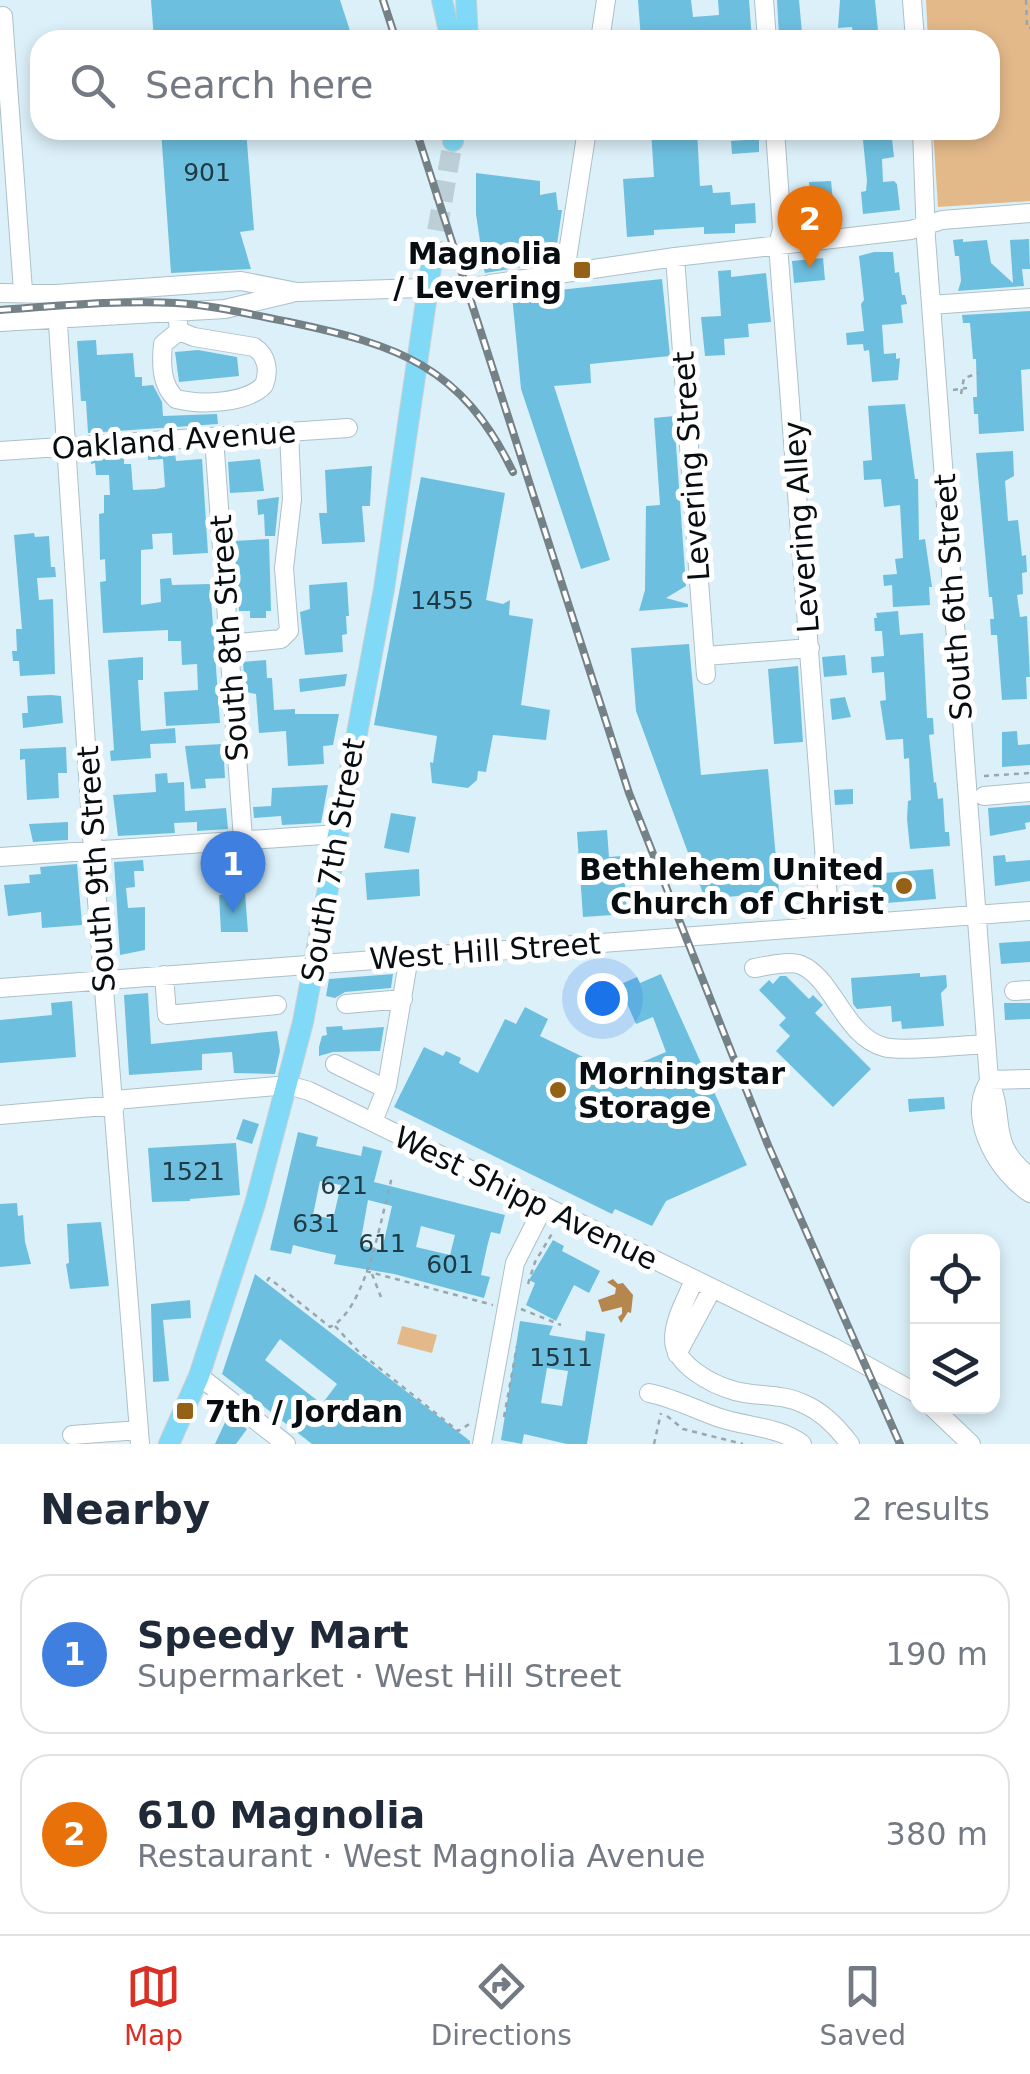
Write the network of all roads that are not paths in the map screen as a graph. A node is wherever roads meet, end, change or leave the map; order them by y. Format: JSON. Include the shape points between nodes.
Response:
{"nodes":[{"id":1,"x":442,"y":0,"type":"edge"},
{"id":2,"x":466,"y":0,"type":"edge"},
{"id":3,"x":606,"y":0,"type":"edge"},
{"id":4,"x":764,"y":0,"type":"edge"},
{"id":5,"x":912,"y":0,"type":"edge"},
{"id":6,"x":3,"y":16,"type":"dead end"},
{"id":7,"x":449,"y":30,"type":"edge"},
{"id":8,"x":468,"y":30,"type":"edge"},
{"id":9,"x":602,"y":30,"type":"edge"},
{"id":10,"x":766,"y":30,"type":"edge"},
{"id":11,"x":914,"y":30,"type":"edge"},
{"id":12,"x":585,"y":140,"type":"edge"},
{"id":13,"x":776,"y":140,"type":"edge"},
{"id":14,"x":923,"y":140,"type":"edge"},
{"id":15,"x":1030,"y":213,"type":"edge"},
{"id":16,"x":925,"y":226,"type":"junction"},
{"id":17,"x":778,"y":245,"type":"junction"},
{"id":18,"x":675,"y":257,"type":"junction"},
{"id":19,"x":432,"y":260,"type":"tunnel mouth"},
{"id":20,"x":565,"y":272,"type":"junction"},
{"id":21,"x":490,"y":284,"type":"tunnel mouth"},
{"id":22,"x":452,"y":287,"type":"tunnel mouth"},
{"id":23,"x":428,"y":289,"type":"junction"},
{"id":24,"x":23,"y":292,"type":"junction"},
{"id":25,"x":297,"y":292,"type":"junction"},
{"id":26,"x":0,"y":293,"type":"edge"},
{"id":27,"x":56,"y":294,"type":"junction"},
{"id":28,"x":1030,"y":298,"type":"edge"},
{"id":29,"x":931,"y":305,"type":"junction"},
{"id":30,"x":58,"y":318,"type":"junction"},
{"id":31,"x":178,"y":321,"type":"junction"},
{"id":32,"x":0,"y":322,"type":"edge"},
{"id":33,"x":348,"y":428,"type":"dead end"},
{"id":34,"x":289,"y":432,"type":"junction"},
{"id":35,"x":214,"y":438,"type":"junction"},
{"id":36,"x":66,"y":447,"type":"junction"},
{"id":37,"x":0,"y":451,"type":"edge"},
{"id":38,"x":229,"y":644,"type":"junction"},
{"id":39,"x":810,"y":648,"type":"junction"},
{"id":40,"x":1030,"y":792,"type":"edge"},
{"id":41,"x":984,"y":796,"type":"dead end"},
{"id":42,"x":338,"y":834,"type":"junction"},
{"id":43,"x":242,"y":839,"type":"junction"},
{"id":44,"x":93,"y":850,"type":"junction"},
{"id":45,"x":0,"y":856,"type":"edge"},
{"id":46,"x":1030,"y":911,"type":"edge"},
{"id":47,"x":977,"y":914,"type":"junction"},
{"id":48,"x":830,"y":926,"type":"junction"},
{"id":49,"x":409,"y":957,"type":"junction"},
{"id":50,"x":315,"y":964,"type":"junction"},
{"id":51,"x":754,"y":968,"type":"dead end"},
{"id":52,"x":164,"y":974,"type":"junction"},
{"id":53,"x":104,"y":979,"type":"junction"},
{"id":54,"x":0,"y":988,"type":"edge"},
{"id":55,"x":403,"y":999,"type":"junction"},
{"id":56,"x":346,"y":1004,"type":"dead end"},
{"id":57,"x":277,"y":1005,"type":"dead end"},
{"id":58,"x":986,"y":1044,"type":"junction"},
{"id":59,"x":334,"y":1064,"type":"dead end"},
{"id":60,"x":989,"y":1072,"type":"junction"},
{"id":61,"x":1030,"y":1080,"type":"edge"},
{"id":62,"x":288,"y":1084,"type":"junction"},
{"id":63,"x":386,"y":1088,"type":"junction"},
{"id":64,"x":115,"y":1102,"type":"junction"},
{"id":65,"x":0,"y":1115,"type":"edge"},
{"id":66,"x":373,"y":1122,"type":"junction"},
{"id":67,"x":1030,"y":1177,"type":"edge"},
{"id":68,"x":1030,"y":1193,"type":"edge"},
{"id":69,"x":544,"y":1206,"type":"junction"},
{"id":70,"x":694,"y":1280,"type":"junction"},
{"id":71,"x":712,"y":1289,"type":"junction"},
{"id":72,"x":678,"y":1354,"type":"junction"},
{"id":73,"x":198,"y":1376,"type":"junction"},
{"id":74,"x":910,"y":1389,"type":"edge"},
{"id":75,"x":648,"y":1393,"type":"dead end"},
{"id":76,"x":939,"y":1414,"type":"edge"},
{"id":77,"x":72,"y":1435,"type":"dead end"},
{"id":78,"x":140,"y":1437,"type":"edge"},
{"id":79,"x":169,"y":1444,"type":"edge"},
{"id":80,"x":286,"y":1444,"type":"edge"},
{"id":81,"x":482,"y":1444,"type":"edge"},
{"id":82,"x":802,"y":1444,"type":"edge"},
{"id":83,"x":850,"y":1444,"type":"edge"},
{"id":84,"x":971,"y":1444,"type":"edge"}],
"edges":[{"from":1,"to":7,"type":"main road"},
{"from":2,"to":8,"type":"main road"},
{"from":3,"to":9,"type":"street"},
{"from":4,"to":10,"type":"street"},
{"from":5,"to":11,"type":"street"},
{"from":6,"to":24,"type":"street"},
{"from":12,"to":20,"type":"street"},
{"from":13,"to":17,"type":"street","name":"Levering Alley"},
{"from":14,"to":16,"type":"street","name":"South 6th Street"},
{"from":15,"to":16,"type":"street"},
{"from":16,"to":17,"type":"street"},
{"from":16,"to":29,"type":"street","name":"South 6th Street"},
{"from":17,"to":18,"type":"street"},
{"from":17,"to":39,"type":"street","name":"Levering Alley"},
{"from":18,"to":20,"type":"street"},
{"from":18,"to":39,"type":"street","name":"Levering Street","via":[[705,666]]},
{"from":19,"to":23,"type":"main road","name":"South 7th Street"},
{"from":20,"to":21,"type":"street"},
{"from":22,"to":23,"type":"street"},
{"from":23,"to":25,"type":"street"},
{"from":23,"to":42,"type":"main road","name":"South 7th Street","via":[[384,588]]},
{"from":24,"to":26,"type":"street"},
{"from":24,"to":27,"type":"street"},
{"from":25,"to":27,"type":"street","via":[[241,281]]},
{"from":25,"to":31,"type":"street"},
{"from":27,"to":30,"type":"street","name":"South 9th Street"},
{"from":28,"to":29,"type":"street"},
{"from":29,"to":47,"type":"street","name":"South 6th Street"},
{"from":30,"to":31,"type":"street"},
{"from":30,"to":32,"type":"street"},
{"from":30,"to":36,"type":"street","name":"South 9th Street"},
{"from":31,"to":31,"type":"street","via":[[161,361],[176,399],[247,397],[264,386],[260,350],[194,337]]},
{"from":33,"to":34,"type":"street","name":"Oakland Avenue"},
{"from":34,"to":35,"type":"street","name":"Oakland Avenue"},
{"from":34,"to":38,"type":"street","via":[[289,631],[282,639]]},
{"from":35,"to":36,"type":"street","name":"Oakland Avenue"},
{"from":35,"to":38,"type":"street","name":"South 8th Street"},
{"from":36,"to":37,"type":"street","name":"Oakland Avenue"},
{"from":36,"to":44,"type":"street","name":"South 9th Street"},
{"from":38,"to":43,"type":"street","name":"South 8th Street"},
{"from":39,"to":48,"type":"street","name":"Levering Alley"},
{"from":40,"to":41,"type":"street"},
{"from":42,"to":43,"type":"street"},
{"from":42,"to":50,"type":"main road","name":"South 7th Street"},
{"from":43,"to":44,"type":"street"},
{"from":44,"to":45,"type":"street"},
{"from":44,"to":53,"type":"street","name":"South 9th Street"},
{"from":46,"to":47,"type":"street","name":"West Hill Street"},
{"from":47,"to":48,"type":"street","name":"West Hill Street"},
{"from":47,"to":58,"type":"street","name":"South 6th Street"},
{"from":48,"to":49,"type":"street","name":"West Hill Street"},
{"from":49,"to":50,"type":"street","name":"West Hill Street"},
{"from":49,"to":55,"type":"street"},
{"from":50,"to":52,"type":"street","name":"West Hill Street"},
{"from":50,"to":62,"type":"main road","name":"South 7th Street"},
{"from":51,"to":58,"type":"street","via":[[798,963],[883,1047]]},
{"from":52,"to":53,"type":"street","name":"West Hill Street"},
{"from":52,"to":57,"type":"street","via":[[167,1015]]},
{"from":53,"to":54,"type":"street","name":"West Hill Street"},
{"from":53,"to":64,"type":"street","name":"South 9th Street"},
{"from":55,"to":56,"type":"street"},
{"from":55,"to":63,"type":"street"},
{"from":58,"to":60,"type":"street","name":"South 6th Street"},
{"from":59,"to":63,"type":"street"},
{"from":60,"to":61,"type":"street"},
{"from":60,"to":67,"type":"street","via":[[1000,1140]]},
{"from":60,"to":68,"type":"street","via":[[982,1093],[990,1146],[1005,1173]]},
{"from":62,"to":64,"type":"street","name":"West Shipp Avenue"},
{"from":62,"to":66,"type":"street","name":"West Shipp Avenue"},
{"from":62,"to":73,"type":"main road","name":"South 7th Street"},
{"from":63,"to":66,"type":"street"},
{"from":64,"to":65,"type":"street","name":"West Shipp Avenue"},
{"from":64,"to":78,"type":"street","name":"South 9th Street"},
{"from":66,"to":69,"type":"street","name":"West Shipp Avenue"},
{"from":69,"to":70,"type":"street","name":"West Shipp Avenue"},
{"from":69,"to":81,"type":"street","via":[[515,1263],[514,1308]]},
{"from":70,"to":71,"type":"street","name":"West Shipp Avenue"},
{"from":70,"to":72,"type":"street","via":[[676,1324]]},
{"from":71,"to":72,"type":"street"},
{"from":71,"to":74,"type":"street","name":"West Shipp Avenue"},
{"from":72,"to":83,"type":"street","via":[[708,1380],[736,1392],[804,1404]]},
{"from":73,"to":79,"type":"main road","name":"South 7th Street"},
{"from":73,"to":80,"type":"street"},
{"from":75,"to":82,"type":"street"},
{"from":76,"to":84,"type":"street"},
{"from":77,"to":78,"type":"street"}]}
